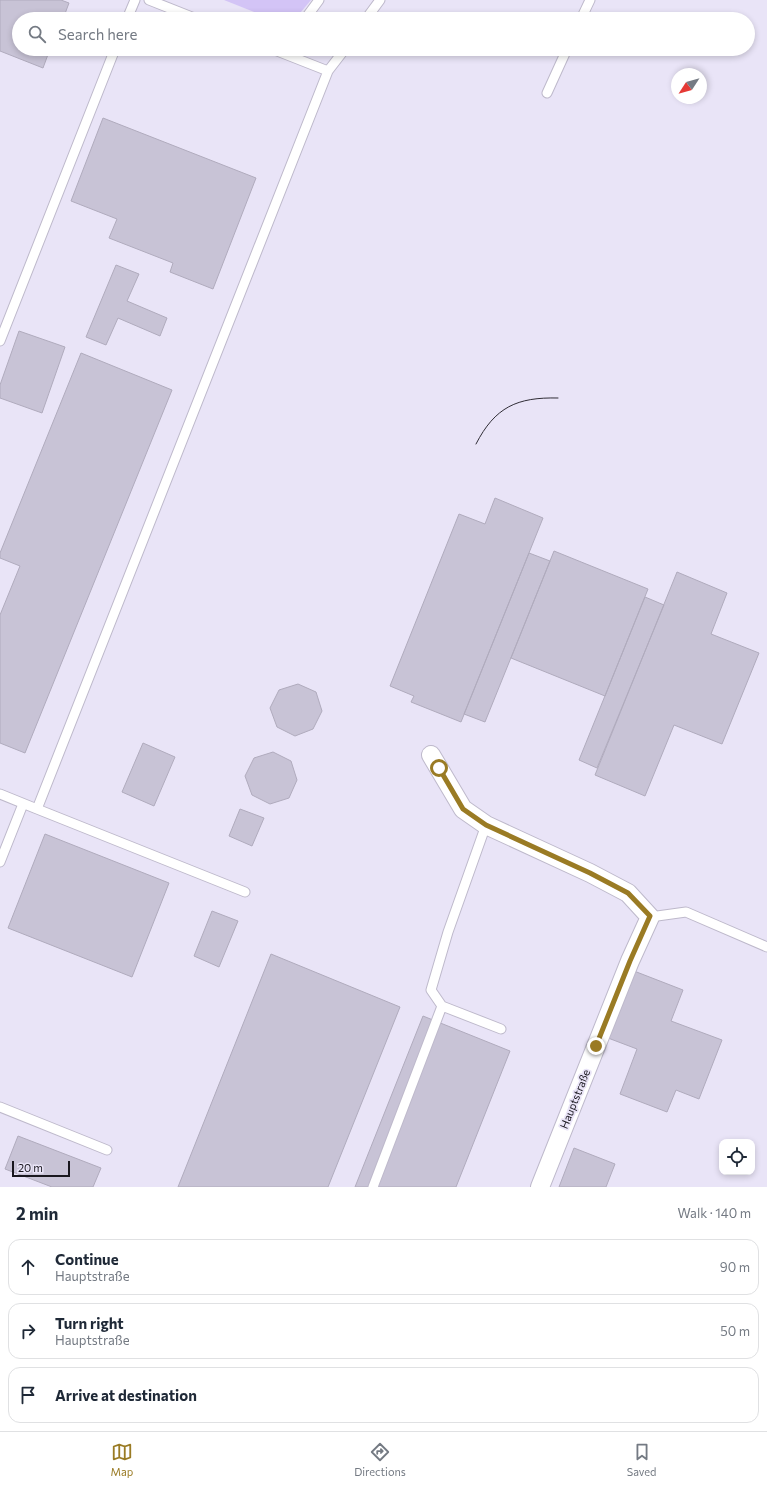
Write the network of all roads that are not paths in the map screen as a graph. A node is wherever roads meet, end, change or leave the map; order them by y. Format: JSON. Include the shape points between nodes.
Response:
{"nodes":[{"id":1,"x":135,"y":0,"type":"edge"},
{"id":2,"x":149,"y":0,"type":"edge"},
{"id":3,"x":320,"y":0,"type":"edge"},
{"id":4,"x":380,"y":0,"type":"edge"},
{"id":5,"x":590,"y":0,"type":"edge"},
{"id":6,"x":130,"y":12,"type":"edge"},
{"id":7,"x":179,"y":12,"type":"edge"},
{"id":8,"x":311,"y":12,"type":"edge"},
{"id":9,"x":371,"y":12,"type":"edge"},
{"id":10,"x":584,"y":12,"type":"edge"},
{"id":11,"x":112,"y":56,"type":"edge"},
{"id":12,"x":298,"y":56,"type":"edge"},
{"id":13,"x":339,"y":56,"type":"edge"},
{"id":14,"x":564,"y":56,"type":"edge"},
{"id":15,"x":328,"y":71,"type":"junction"},
{"id":16,"x":547,"y":93,"type":"dead end"},
{"id":17,"x":0,"y":342,"type":"edge"},
{"id":18,"x":431,"y":755,"type":"dead end"},
{"id":19,"x":0,"y":794,"type":"edge"},
{"id":20,"x":23,"y":804,"type":"junction"},
{"id":21,"x":37,"y":809,"type":"junction"},
{"id":22,"x":486,"y":825,"type":"junction"},
{"id":23,"x":0,"y":862,"type":"edge"},
{"id":24,"x":245,"y":892,"type":"dead end"},
{"id":25,"x":650,"y":916,"type":"junction"},
{"id":26,"x":767,"y":947,"type":"edge"},
{"id":27,"x":442,"y":1006,"type":"junction"},
{"id":28,"x":501,"y":1029,"type":"dead end"},
{"id":29,"x":0,"y":1107,"type":"edge"},
{"id":30,"x":107,"y":1150,"type":"dead end"},
{"id":31,"x":373,"y":1187,"type":"edge"},
{"id":32,"x":540,"y":1187,"type":"edge"}],
"edges":[{"from":1,"to":6,"type":"lane"},
{"from":2,"to":7,"type":"lane"},
{"from":3,"to":8,"type":"lane"},
{"from":4,"to":9,"type":"lane"},
{"from":5,"to":10,"type":"lane"},
{"from":11,"to":17,"type":"lane"},
{"from":12,"to":15,"type":"lane"},
{"from":13,"to":15,"type":"lane"},
{"from":14,"to":16,"type":"lane"},
{"from":15,"to":21,"type":"lane"},
{"from":18,"to":22,"type":"street","via":[[463,809]]},
{"from":19,"to":20,"type":"lane"},
{"from":20,"to":21,"type":"lane"},
{"from":20,"to":23,"type":"lane"},
{"from":21,"to":24,"type":"lane"},
{"from":22,"to":25,"type":"street","via":[[628,893]]},
{"from":22,"to":27,"type":"lane","via":[[448,932],[432,990]]},
{"from":25,"to":26,"type":"lane","via":[[686,912]]},
{"from":25,"to":32,"type":"street","name":"Hauptstraße"},
{"from":27,"to":28,"type":"lane"},
{"from":27,"to":31,"type":"lane"},
{"from":29,"to":30,"type":"lane"}]}
